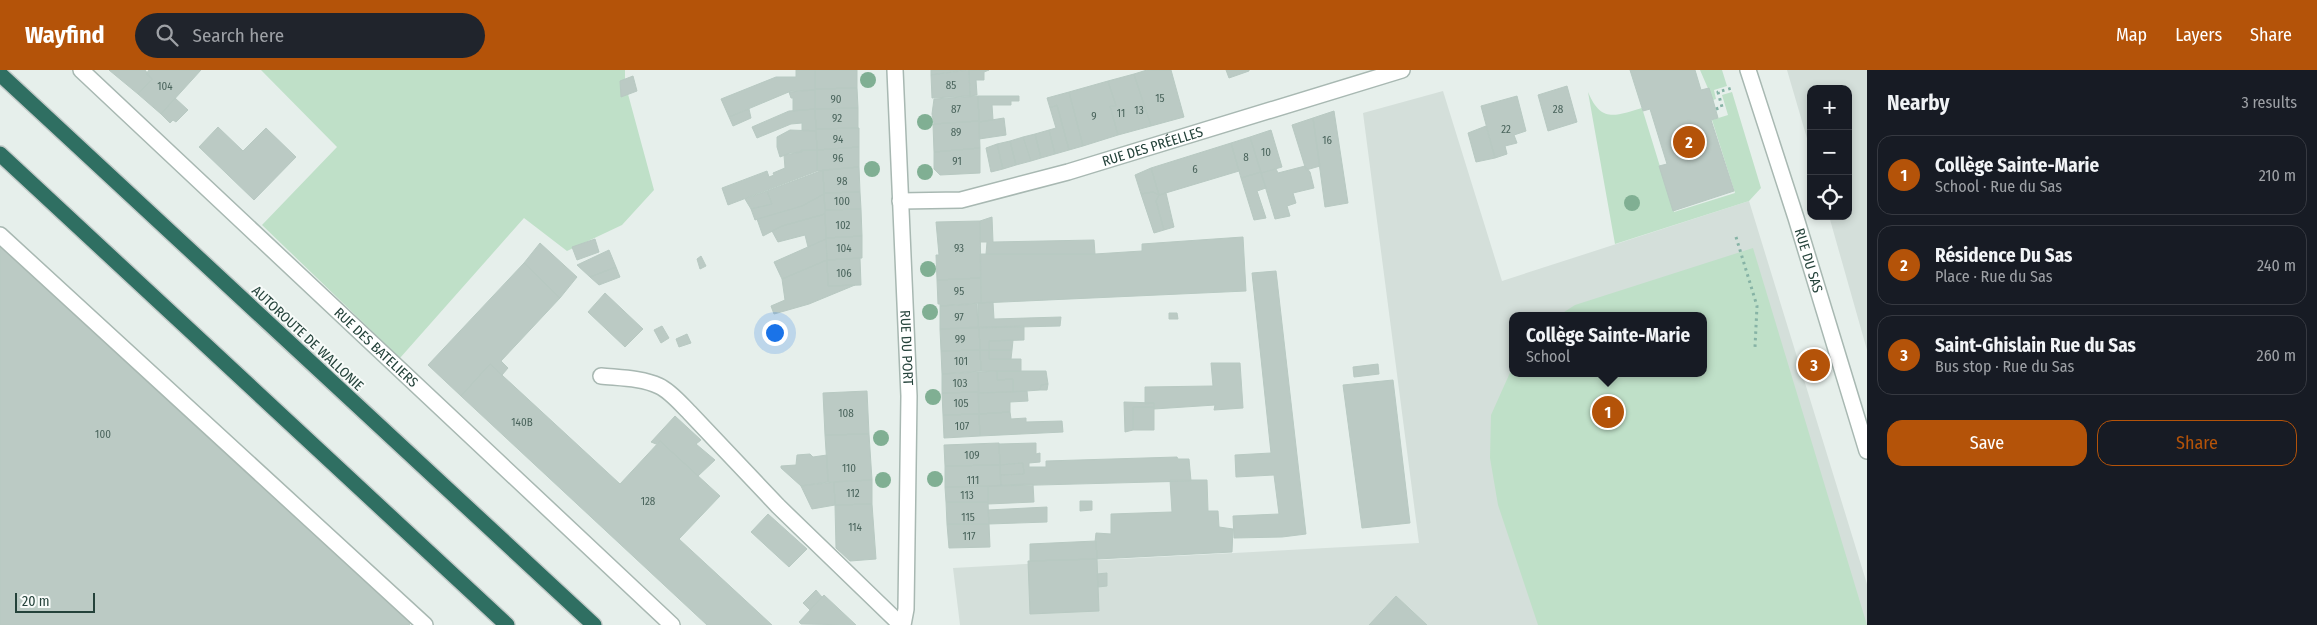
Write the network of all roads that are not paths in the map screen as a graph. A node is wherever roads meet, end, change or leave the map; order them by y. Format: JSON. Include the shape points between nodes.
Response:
{"nodes":[{"id":1,"x":81,"y":70,"type":"edge"},
{"id":2,"x":895,"y":70,"type":"edge"},
{"id":3,"x":1402,"y":70,"type":"edge"},
{"id":4,"x":1748,"y":70,"type":"edge"},
{"id":5,"x":0,"y":74,"type":"edge"},
{"id":6,"x":0,"y":154,"type":"edge"},
{"id":7,"x":900,"y":201,"type":"junction"},
{"id":8,"x":0,"y":234,"type":"edge"},
{"id":9,"x":601,"y":376,"type":"dead end"},
{"id":10,"x":1867,"y":451,"type":"edge"},
{"id":11,"x":425,"y":625,"type":"edge"},
{"id":12,"x":507,"y":625,"type":"edge"},
{"id":13,"x":594,"y":625,"type":"edge"},
{"id":14,"x":672,"y":625,"type":"edge"},
{"id":15,"x":902,"y":625,"type":"edge"}],
"edges":[{"from":1,"to":14,"type":"street","name":"RUE DES BATELIERS"},
{"from":2,"to":7,"type":"street","name":"RUE DU PORT"},
{"from":3,"to":7,"type":"street","name":"RUE DES PRÉELLES","via":[[1068,172],[961,200]]},
{"from":4,"to":10,"type":"street","name":"RUE DU SAS"},
{"from":5,"to":13,"type":"highway","name":"AUTOROUTE DE WALLONIE"},
{"from":6,"to":12,"type":"highway"},
{"from":7,"to":15,"type":"street","name":"RUE DU PORT","via":[[909,396],[906,609]]},
{"from":8,"to":11,"type":"street"},
{"from":9,"to":15,"type":"street","via":[[660,386],[674,397],[778,506]]}]}
